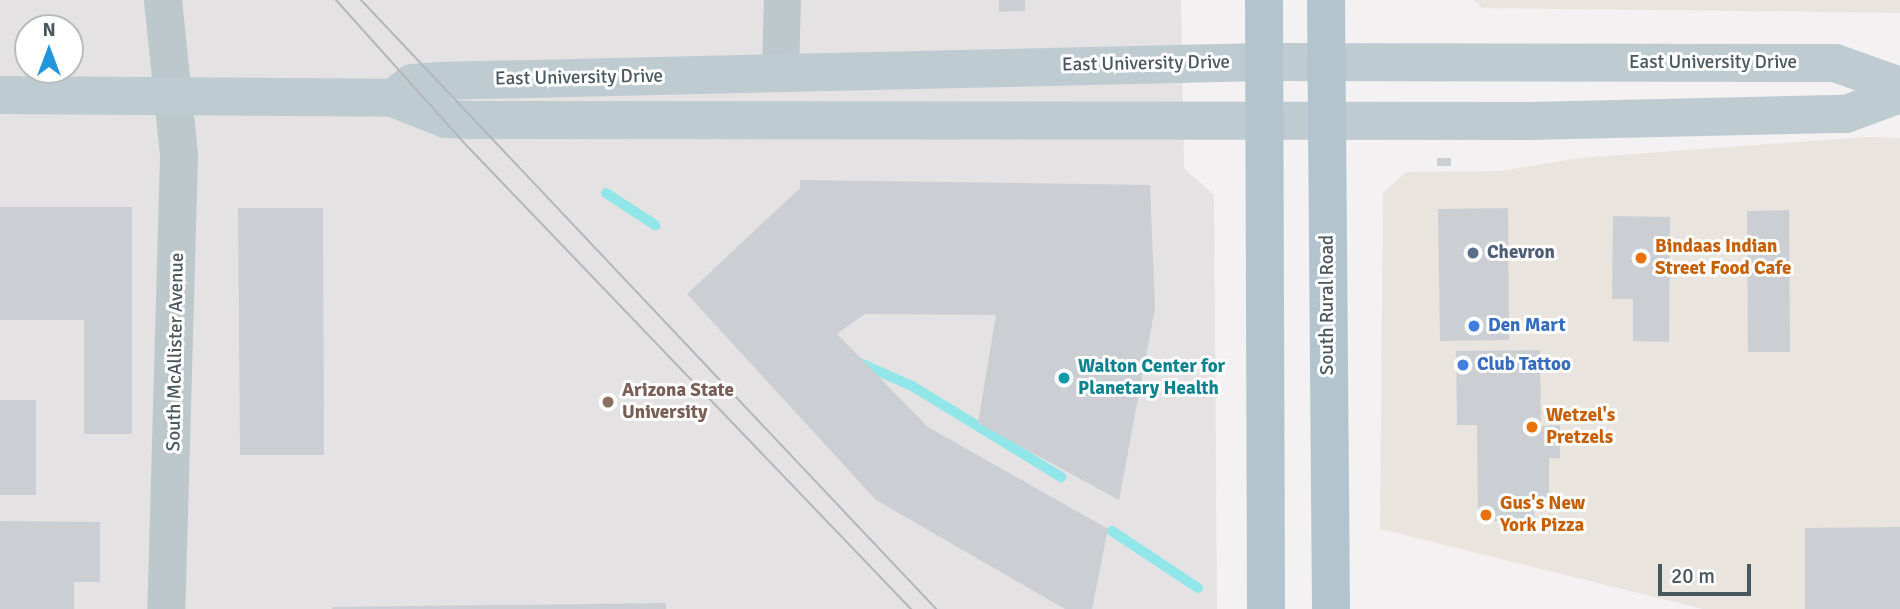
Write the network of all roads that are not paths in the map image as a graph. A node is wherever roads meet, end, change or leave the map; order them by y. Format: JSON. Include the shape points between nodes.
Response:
{"nodes":[{"id":1,"x":163,"y":0,"type":"edge"},
{"id":2,"x":782,"y":0,"type":"edge"},
{"id":3,"x":1264,"y":0,"type":"edge"},
{"id":4,"x":1326,"y":0,"type":"edge"},
{"id":5,"x":1264,"y":62,"type":"junction"},
{"id":6,"x":1326,"y":63,"type":"junction"},
{"id":7,"x":780,"y":70,"type":"junction"},
{"id":8,"x":1900,"y":86,"type":"edge"},
{"id":9,"x":175,"y":94,"type":"junction"},
{"id":10,"x":1900,"y":94,"type":"edge"},
{"id":11,"x":0,"y":95,"type":"edge"},
{"id":12,"x":393,"y":98,"type":"junction"},
{"id":13,"x":1264,"y":120,"type":"junction"},
{"id":14,"x":1326,"y":121,"type":"junction"},
{"id":15,"x":166,"y":609,"type":"edge"},
{"id":16,"x":1266,"y":609,"type":"edge"},
{"id":17,"x":1331,"y":609,"type":"edge"}],
"edges":[{"from":1,"to":9,"type":"street","name":"South McAllister Avenue"},
{"from":2,"to":7,"type":"street"},
{"from":3,"to":5,"type":"main road"},
{"from":4,"to":6,"type":"main road","name":"South Rural Road"},
{"from":5,"to":6,"type":"main road","name":"East University Drive"},
{"from":5,"to":7,"type":"main road","name":"East University Drive"},
{"from":5,"to":13,"type":"main road"},
{"from":6,"to":8,"type":"main road","name":"East University Drive","via":[[1835,63]]},
{"from":6,"to":14,"type":"main road","name":"South Rural Road"},
{"from":7,"to":12,"type":"main road","name":"East University Drive","via":[[412,83]]},
{"from":9,"to":11,"type":"main road","name":"East University Drive"},
{"from":9,"to":12,"type":"main road","name":"East University Drive"},
{"from":9,"to":15,"type":"street","name":"South McAllister Avenue","via":[[176,414]]},
{"from":10,"to":14,"type":"main road","name":"East University Drive","via":[[1846,114]]},
{"from":12,"to":13,"type":"main road","name":"East University Drive","via":[[446,119]]},
{"from":13,"to":14,"type":"main road","name":"East University Drive"},
{"from":13,"to":16,"type":"main road"},
{"from":14,"to":17,"type":"main road","name":"South Rural Road"}]}
